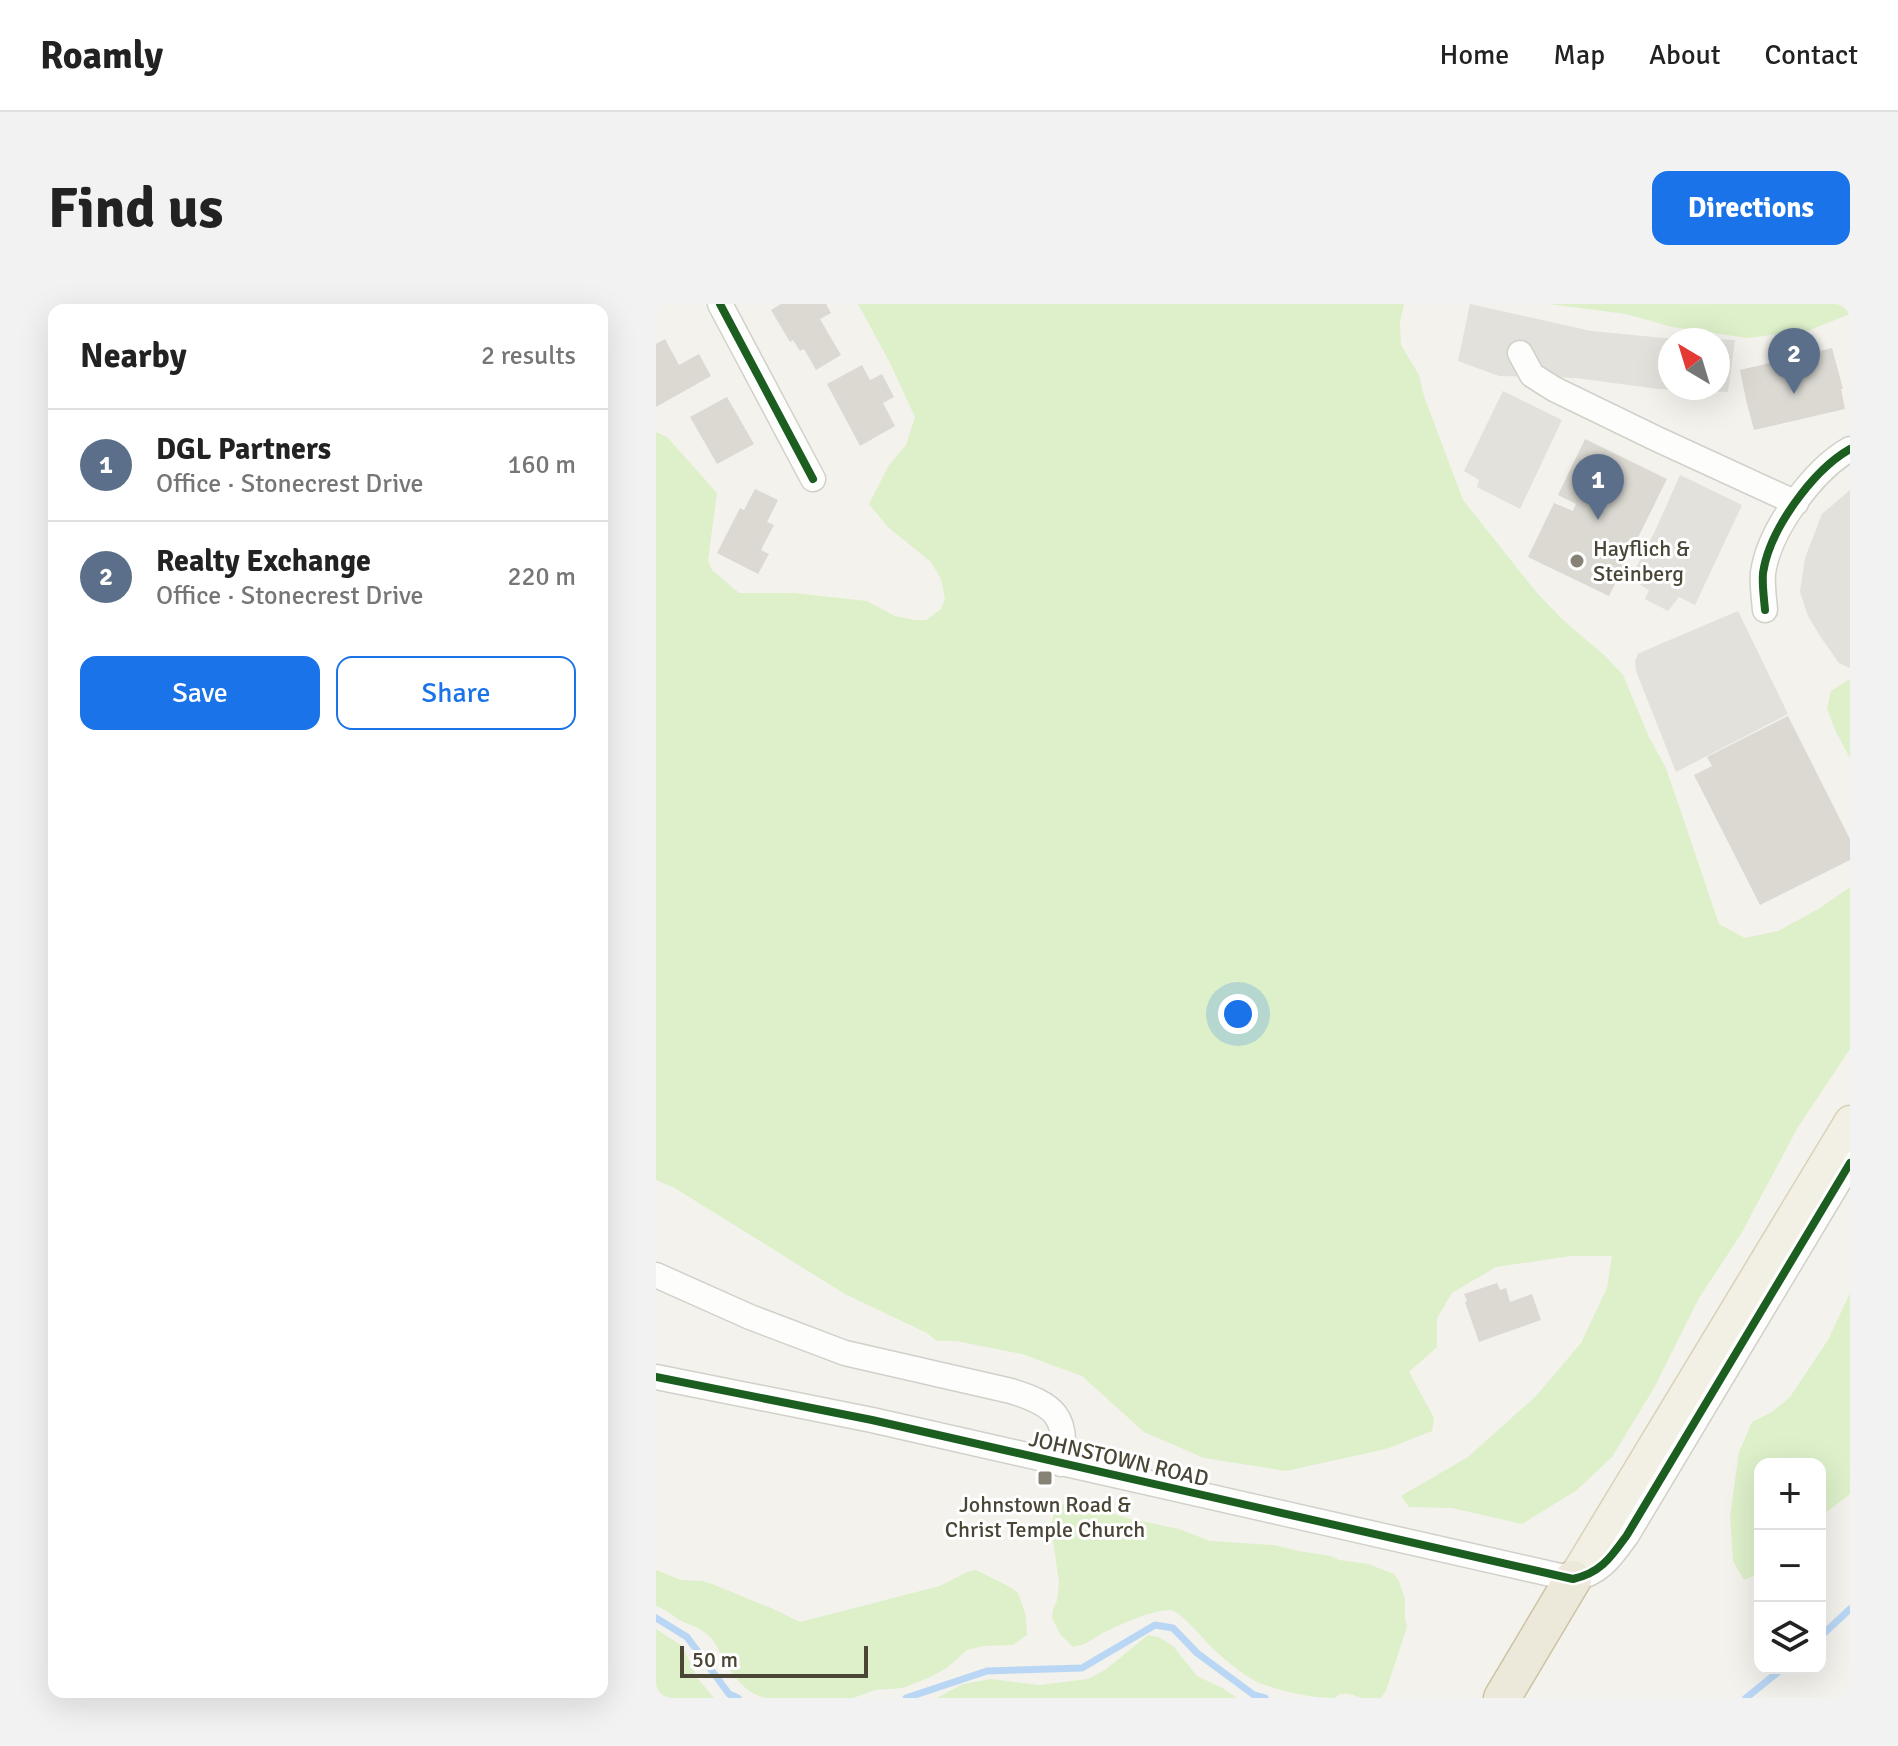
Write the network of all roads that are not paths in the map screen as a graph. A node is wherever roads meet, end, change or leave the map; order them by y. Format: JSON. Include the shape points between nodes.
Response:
{"nodes":[{"id":1,"x":720,"y":304,"type":"edge"},
{"id":2,"x":1520,"y":353,"type":"dead end"},
{"id":3,"x":1850,"y":449,"type":"edge"},
{"id":4,"x":813,"y":479,"type":"dead end"},
{"id":5,"x":1796,"y":503,"type":"junction"},
{"id":6,"x":1765,"y":610,"type":"dead end"},
{"id":7,"x":1850,"y":1121,"type":"edge"},
{"id":8,"x":1850,"y":1163,"type":"edge"},
{"id":9,"x":656,"y":1275,"type":"edge"},
{"id":10,"x":656,"y":1377,"type":"edge"},
{"id":11,"x":1061,"y":1464,"type":"junction"},
{"id":12,"x":1573,"y":1579,"type":"junction"},
{"id":13,"x":1502,"y":1698,"type":"edge"}],
"edges":[{"from":1,"to":4,"type":"street"},
{"from":2,"to":5,"type":"street","via":[[1532,375],[1554,389]]},
{"from":3,"to":5,"type":"street","via":[[1824,468]]},
{"from":5,"to":6,"type":"street","via":[[1767,557]]},
{"from":7,"to":12,"type":"main road"},
{"from":8,"to":12,"type":"street","via":[[1627,1535],[1598,1570]]},
{"from":9,"to":11,"type":"street","via":[[845,1353],[1034,1398],[1060,1421]]},
{"from":10,"to":11,"type":"street","name":"JOHNSTOWN ROAD"},
{"from":11,"to":12,"type":"street","name":"JOHNSTOWN ROAD"},
{"from":12,"to":13,"type":"highway"}]}
